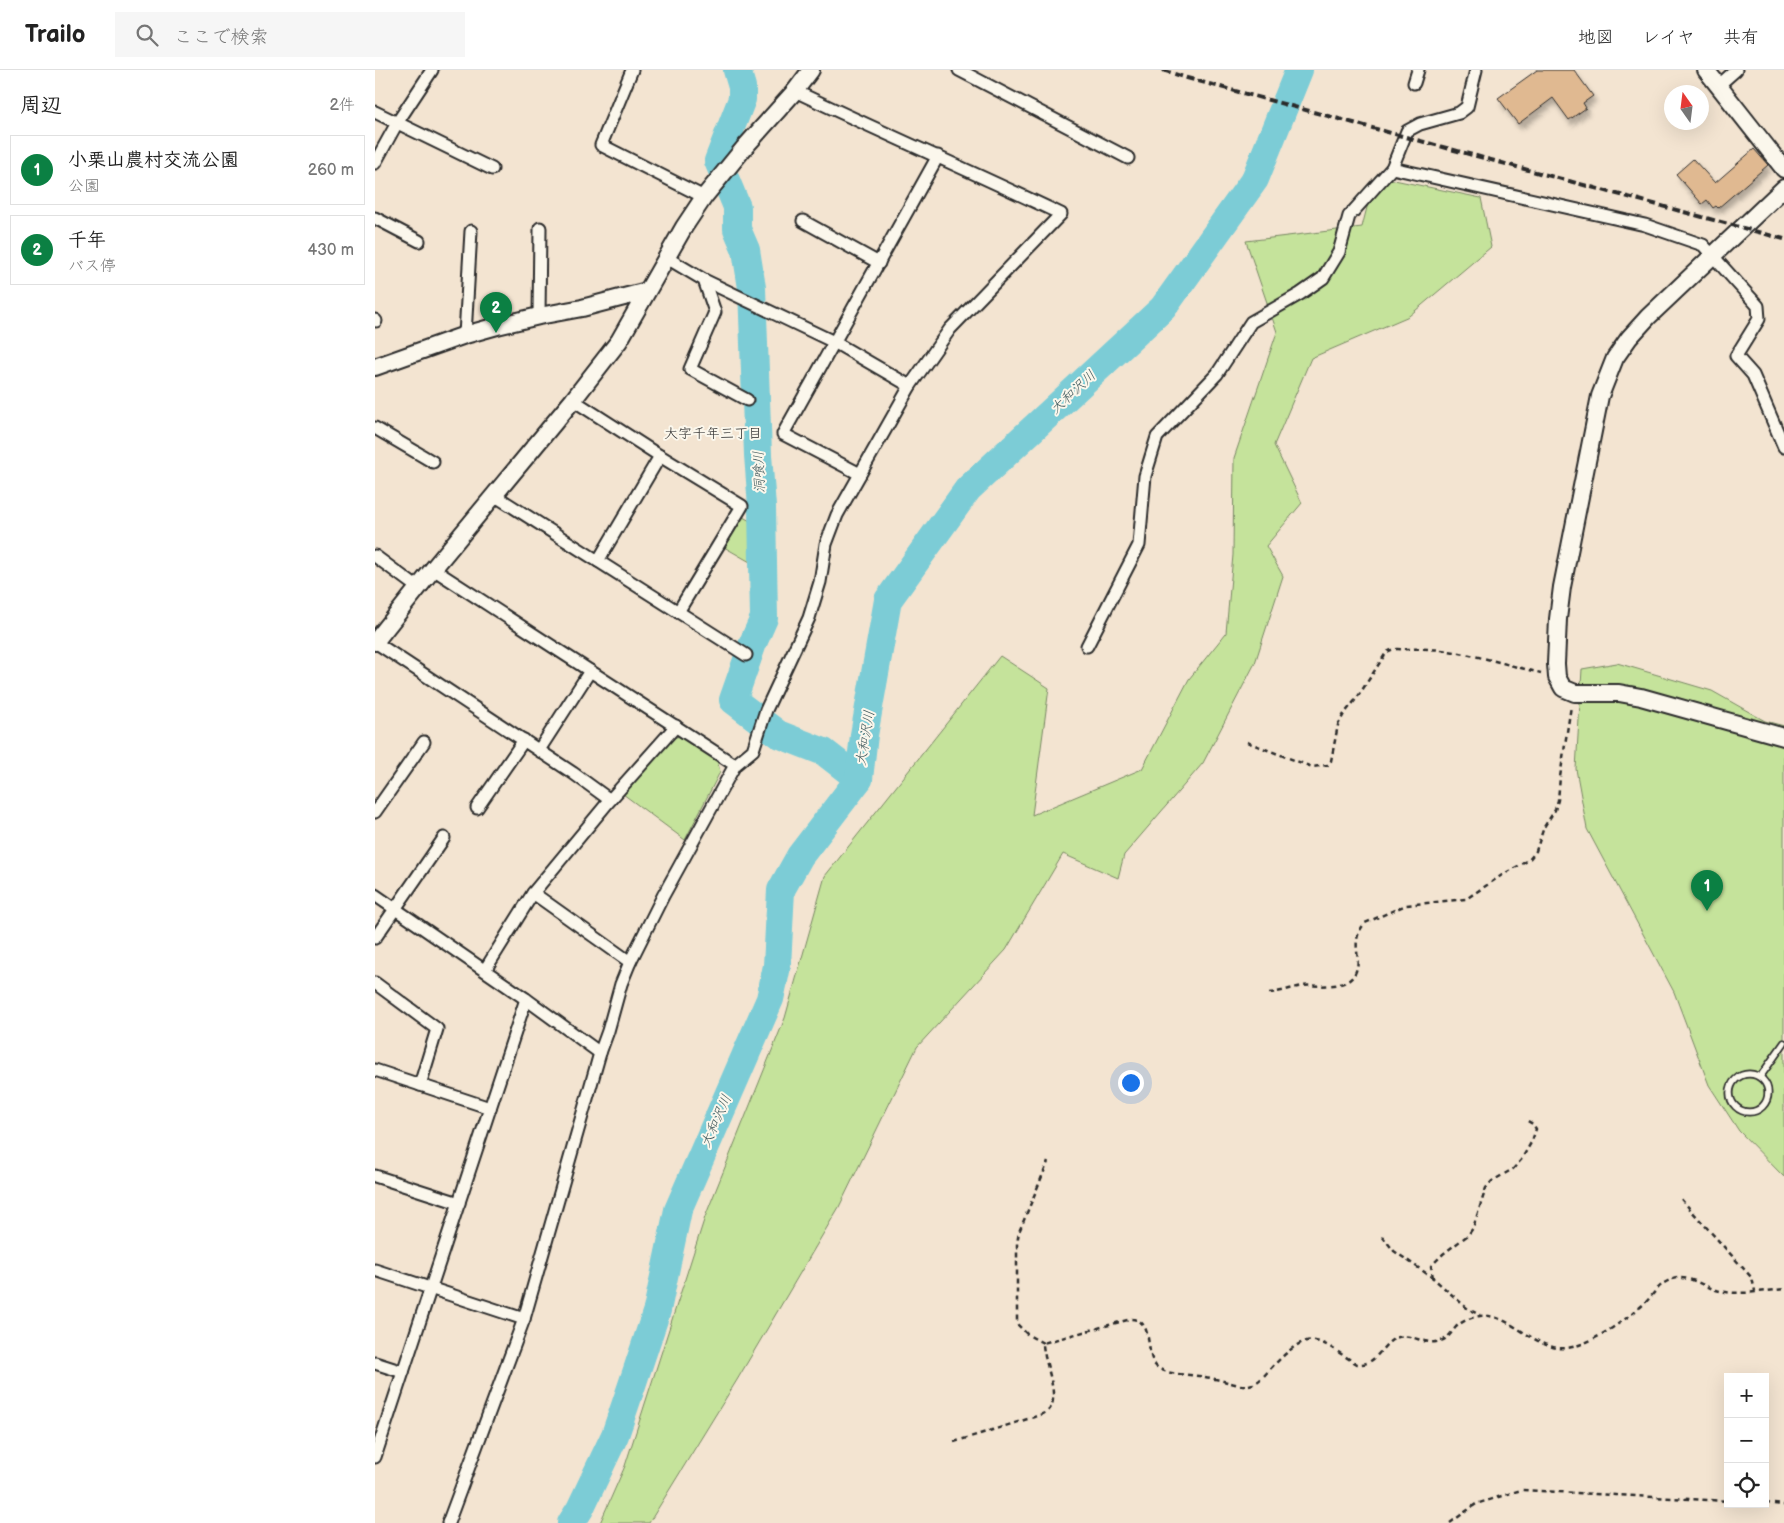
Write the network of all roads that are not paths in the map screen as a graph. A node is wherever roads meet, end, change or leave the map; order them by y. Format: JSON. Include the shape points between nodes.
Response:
{"nodes":[{"id":1,"x":432,"y":70,"type":"edge"},
{"id":2,"x":632,"y":70,"type":"edge"},
{"id":3,"x":811,"y":70,"type":"edge"},
{"id":4,"x":959,"y":70,"type":"edge"},
{"id":5,"x":1418,"y":70,"type":"edge"},
{"id":6,"x":1476,"y":70,"type":"edge"},
{"id":7,"x":1706,"y":70,"type":"edge"},
{"id":8,"x":1736,"y":70,"type":"edge"},
{"id":9,"x":1414,"y":83,"type":"dead end"},
{"id":10,"x":1719,"y":84,"type":"junction"},
{"id":11,"x":795,"y":91,"type":"junction"},
{"id":12,"x":375,"y":112,"type":"edge"},
{"id":13,"x":397,"y":123,"type":"junction"},
{"id":14,"x":938,"y":156,"type":"junction"},
{"id":15,"x":1128,"y":158,"type":"dead end"},
{"id":16,"x":375,"y":163,"type":"edge"},
{"id":17,"x":1392,"y":168,"type":"junction"},
{"id":18,"x":492,"y":169,"type":"dead end"},
{"id":19,"x":1784,"y":169,"type":"edge"},
{"id":20,"x":1784,"y":188,"type":"edge"},
{"id":21,"x":704,"y":197,"type":"junction"},
{"id":22,"x":375,"y":218,"type":"edge"},
{"id":23,"x":803,"y":221,"type":"dead end"},
{"id":24,"x":540,"y":228,"type":"dead end"},
{"id":25,"x":471,"y":231,"type":"dead end"},
{"id":26,"x":419,"y":241,"type":"dead end"},
{"id":27,"x":1713,"y":255,"type":"junction"},
{"id":28,"x":667,"y":258,"type":"junction"},
{"id":29,"x":879,"y":263,"type":"junction"},
{"id":30,"x":704,"y":280,"type":"junction"},
{"id":31,"x":647,"y":291,"type":"junction"},
{"id":32,"x":539,"y":316,"type":"junction"},
{"id":33,"x":465,"y":335,"type":"junction"},
{"id":34,"x":834,"y":342,"type":"junction"},
{"id":35,"x":376,"y":369,"type":"edge"},
{"id":36,"x":910,"y":386,"type":"junction"},
{"id":37,"x":573,"y":400,"type":"junction"},
{"id":38,"x":747,"y":400,"type":"dead end"},
{"id":39,"x":375,"y":428,"type":"edge"},
{"id":40,"x":1784,"y":448,"type":"edge"},
{"id":41,"x":659,"y":456,"type":"junction"},
{"id":42,"x":433,"y":462,"type":"dead end"},
{"id":43,"x":860,"y":474,"type":"junction"},
{"id":44,"x":494,"y":496,"type":"junction"},
{"id":45,"x":375,"y":556,"type":"edge"},
{"id":46,"x":597,"y":561,"type":"junction"},
{"id":47,"x":433,"y":569,"type":"junction"},
{"id":48,"x":418,"y":588,"type":"junction"},
{"id":49,"x":678,"y":612,"type":"junction"},
{"id":50,"x":375,"y":642,"type":"edge"},
{"id":51,"x":1087,"y":646,"type":"dead end"},
{"id":52,"x":746,"y":655,"type":"dead end"},
{"id":53,"x":589,"y":671,"type":"junction"},
{"id":54,"x":676,"y":726,"type":"junction"},
{"id":55,"x":1784,"y":737,"type":"edge"},
{"id":56,"x":524,"y":740,"type":"junction"},
{"id":57,"x":425,"y":742,"type":"dead end"},
{"id":58,"x":539,"y":750,"type":"junction"},
{"id":59,"x":735,"y":765,"type":"junction"},
{"id":60,"x":611,"y":800,"type":"junction"},
{"id":61,"x":477,"y":808,"type":"dead end"},
{"id":62,"x":375,"y":812,"type":"edge"},
{"id":63,"x":444,"y":838,"type":"dead end"},
{"id":64,"x":533,"y":893,"type":"junction"},
{"id":65,"x":375,"y":895,"type":"edge"},
{"id":66,"x":395,"y":909,"type":"junction"},
{"id":67,"x":375,"y":938,"type":"edge"},
{"id":68,"x":631,"y":962,"type":"junction"},
{"id":69,"x":485,"y":970,"type":"junction"},
{"id":70,"x":375,"y":983,"type":"edge"},
{"id":71,"x":526,"y":999,"type":"junction"},
{"id":72,"x":1784,"y":1043,"type":"edge"},
{"id":73,"x":600,"y":1053,"type":"junction"},
{"id":74,"x":375,"y":1070,"type":"edge"},
{"id":75,"x":1760,"y":1077,"type":"junction"},
{"id":76,"x":420,"y":1085,"type":"junction"},
{"id":77,"x":490,"y":1108,"type":"junction"},
{"id":78,"x":375,"y":1176,"type":"edge"},
{"id":79,"x":459,"y":1203,"type":"junction"},
{"id":80,"x":375,"y":1270,"type":"edge"},
{"id":81,"x":431,"y":1288,"type":"junction"},
{"id":82,"x":524,"y":1319,"type":"junction"},
{"id":83,"x":375,"y":1362,"type":"edge"},
{"id":84,"x":403,"y":1372,"type":"junction"},
{"id":85,"x":375,"y":1456,"type":"edge"},
{"id":86,"x":448,"y":1523,"type":"edge"}],
"edges":[{"from":1,"to":13,"type":"street"},
{"from":2,"to":21,"type":"street","via":[[601,145]]},
{"from":3,"to":11,"type":"street"},
{"from":4,"to":15,"type":"street"},
{"from":5,"to":9,"type":"street"},
{"from":6,"to":17,"type":"street","via":[[1467,107],[1459,113],[1407,131]]},
{"from":7,"to":10,"type":"street"},
{"from":8,"to":10,"type":"street"},
{"from":10,"to":19,"type":"street"},
{"from":11,"to":14,"type":"street"},
{"from":11,"to":21,"type":"street"},
{"from":12,"to":13,"type":"street"},
{"from":13,"to":16,"type":"street"},
{"from":13,"to":18,"type":"street"},
{"from":14,"to":29,"type":"street"},
{"from":14,"to":36,"type":"street","via":[[1061,214],[949,329]]},
{"from":17,"to":27,"type":"street","via":[[1645,225],[1703,245]]},
{"from":17,"to":51,"type":"street","via":[[1349,216],[1339,252],[1323,278],[1251,322],[1217,374],[1157,436],[1145,476],[1139,545]]},
{"from":20,"to":27,"type":"street"},
{"from":21,"to":28,"type":"street"},
{"from":22,"to":26,"type":"street"},
{"from":23,"to":29,"type":"street"},
{"from":24,"to":32,"type":"street"},
{"from":25,"to":33,"type":"street"},
{"from":27,"to":40,"type":"street","via":[[1758,306],[1759,319],[1736,356],[1753,374]]},
{"from":27,"to":55,"type":"street","via":[[1641,324],[1615,358],[1606,377],[1599,396],[1562,587],[1557,677],[1563,688],[1575,693],[1619,693],[1641,697]]},
{"from":28,"to":30,"type":"street"},
{"from":28,"to":31,"type":"street"},
{"from":29,"to":34,"type":"street"},
{"from":30,"to":34,"type":"street"},
{"from":30,"to":38,"type":"street","via":[[715,312],[690,369]]},
{"from":31,"to":32,"type":"street"},
{"from":31,"to":37,"type":"street","via":[[619,341]]},
{"from":32,"to":33,"type":"street"},
{"from":33,"to":35,"type":"street"},
{"from":34,"to":36,"type":"street"},
{"from":34,"to":43,"type":"street","via":[[783,434]]},
{"from":36,"to":43,"type":"street"},
{"from":37,"to":41,"type":"street"},
{"from":37,"to":44,"type":"street"},
{"from":39,"to":42,"type":"street"},
{"from":41,"to":46,"type":"street"},
{"from":41,"to":49,"type":"street","via":[[742,506]]},
{"from":43,"to":59,"type":"street","via":[[837,515],[826,544],[820,582],[809,618],[766,710],[753,750]]},
{"from":44,"to":46,"type":"street"},
{"from":44,"to":47,"type":"street"},
{"from":45,"to":48,"type":"street"},
{"from":46,"to":49,"type":"street"},
{"from":47,"to":48,"type":"street"},
{"from":47,"to":53,"type":"street"},
{"from":48,"to":50,"type":"street"},
{"from":49,"to":52,"type":"street"},
{"from":50,"to":56,"type":"street"},
{"from":53,"to":54,"type":"street"},
{"from":53,"to":58,"type":"street"},
{"from":54,"to":59,"type":"street"},
{"from":54,"to":60,"type":"street"},
{"from":56,"to":58,"type":"street"},
{"from":56,"to":61,"type":"street"},
{"from":57,"to":62,"type":"street"},
{"from":58,"to":60,"type":"street"},
{"from":59,"to":68,"type":"street","via":[[663,896]]},
{"from":60,"to":64,"type":"street"},
{"from":63,"to":66,"type":"street"},
{"from":64,"to":68,"type":"street"},
{"from":64,"to":69,"type":"street"},
{"from":65,"to":66,"type":"street"},
{"from":66,"to":67,"type":"street"},
{"from":66,"to":69,"type":"street"},
{"from":68,"to":73,"type":"street"},
{"from":69,"to":71,"type":"street"},
{"from":70,"to":76,"type":"street","via":[[437,1028]]},
{"from":71,"to":73,"type":"street"},
{"from":71,"to":77,"type":"street"},
{"from":72,"to":75,"type":"lane"},
{"from":73,"to":82,"type":"street"},
{"from":74,"to":76,"type":"street"},
{"from":75,"to":75,"type":"lane","via":[[1768,1091],[1763,1106],[1749,1112],[1735,1106],[1730,1091],[1737,1077],[1745,1074]]},
{"from":76,"to":77,"type":"street"},
{"from":77,"to":79,"type":"street"},
{"from":78,"to":79,"type":"street"},
{"from":79,"to":81,"type":"street"},
{"from":80,"to":81,"type":"street"},
{"from":81,"to":82,"type":"street"},
{"from":81,"to":84,"type":"street"},
{"from":82,"to":86,"type":"street"},
{"from":83,"to":84,"type":"street"},
{"from":84,"to":85,"type":"street"}]}
